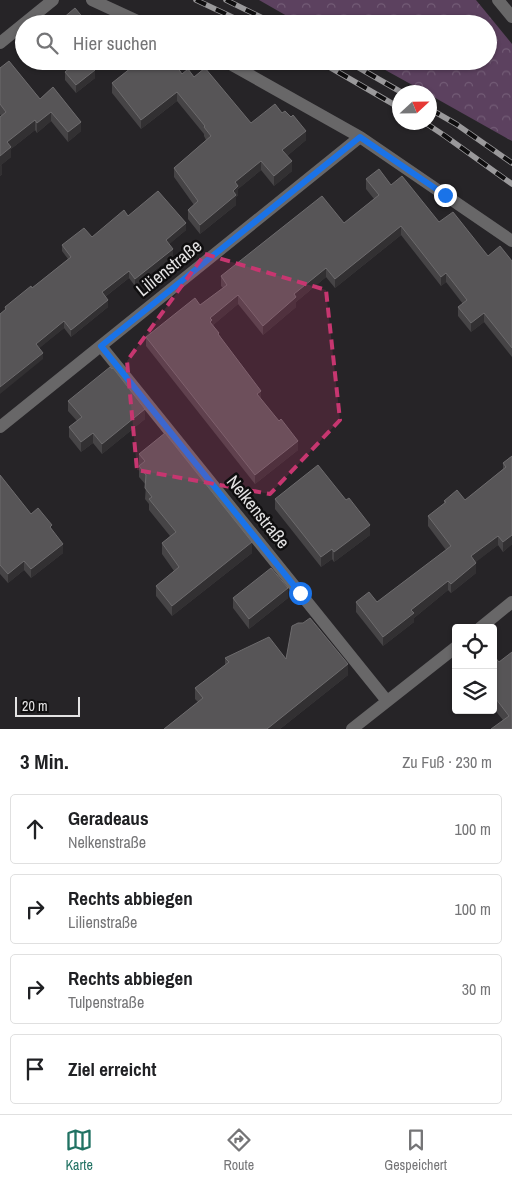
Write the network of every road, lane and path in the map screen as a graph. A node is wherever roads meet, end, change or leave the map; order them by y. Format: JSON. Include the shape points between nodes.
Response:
{"nodes":[{"id":1,"x":54,"y":0,"type":"edge"},
{"id":2,"x":92,"y":0,"type":"edge"},
{"id":3,"x":498,"y":0,"type":"edge"},
{"id":4,"x":35,"y":15,"type":"edge"},
{"id":5,"x":124,"y":15,"type":"edge"},
{"id":6,"x":512,"y":17,"type":"edge"},
{"id":7,"x":15,"y":30,"type":"edge"},
{"id":8,"x":0,"y":42,"type":"edge"},
{"id":9,"x":241,"y":70,"type":"edge"},
{"id":10,"x":360,"y":137,"type":"junction"},
{"id":11,"x":512,"y":241,"type":"edge"},
{"id":12,"x":101,"y":346,"type":"junction"},
{"id":13,"x":0,"y":427,"type":"edge"},
{"id":14,"x":512,"y":602,"type":"edge"},
{"id":15,"x":485,"y":624,"type":"edge"},
{"id":16,"x":452,"y":650,"type":"edge"},
{"id":17,"x":387,"y":701,"type":"junction"},
{"id":18,"x":352,"y":729,"type":"edge"}],
"edges":[{"from":1,"to":4,"type":"street"},
{"from":2,"to":5,"type":"street"},
{"from":3,"to":6,"type":"street"},
{"from":7,"to":8,"type":"street"},
{"from":9,"to":10,"type":"street"},
{"from":10,"to":11,"type":"street"},
{"from":10,"to":12,"type":"street","name":"Lilienstraße"},
{"from":12,"to":13,"type":"street","name":"Lilienstraße"},
{"from":12,"to":17,"type":"street","name":"Nelkenstraße"},
{"from":14,"to":15,"type":"street"},
{"from":16,"to":17,"type":"street"},
{"from":17,"to":18,"type":"street"}]}
